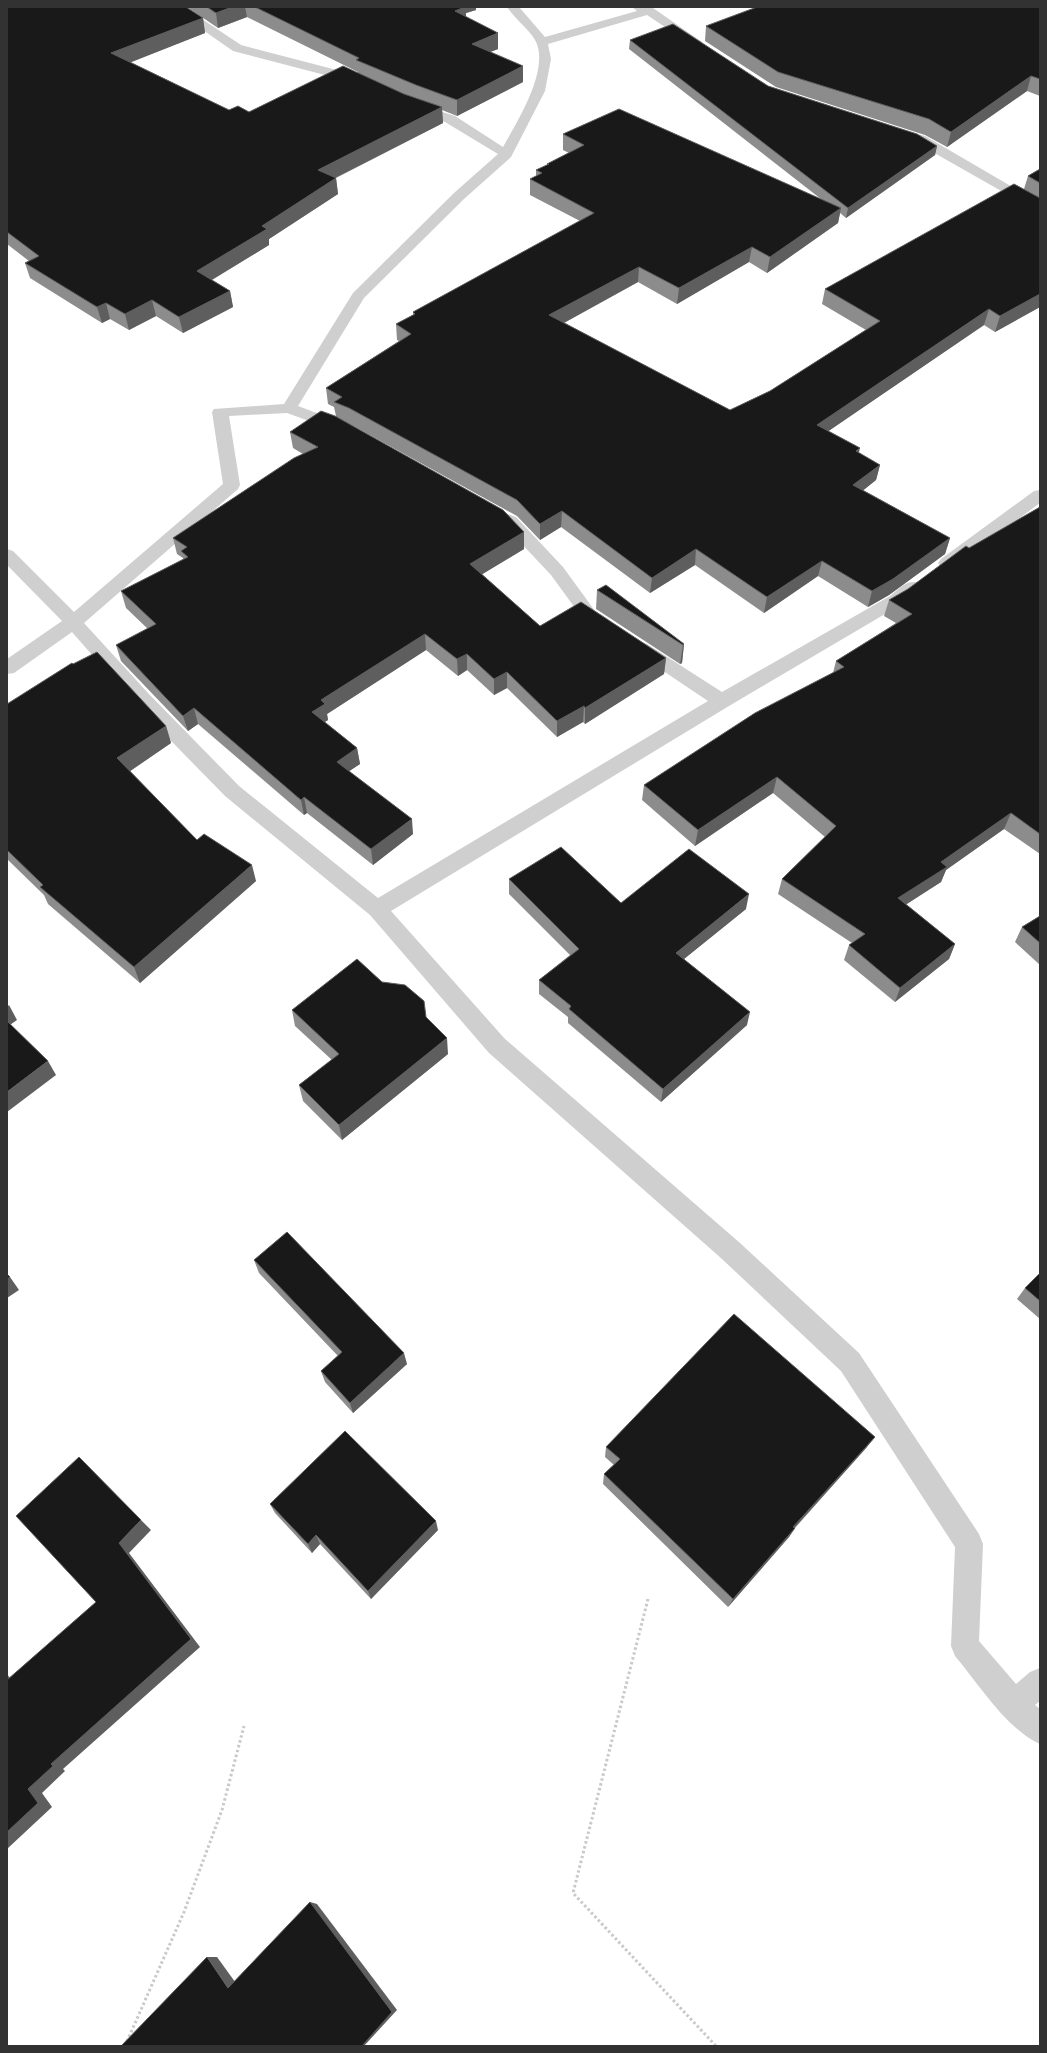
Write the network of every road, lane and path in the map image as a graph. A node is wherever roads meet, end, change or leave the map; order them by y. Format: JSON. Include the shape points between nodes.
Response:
{"nodes":[{"id":1,"x":176,"y":7,"type":"edge"},
{"id":2,"x":513,"y":7,"type":"edge"},
{"id":3,"x":643,"y":9,"type":"edge"},
{"id":4,"x":542,"y":42,"type":"junction"},
{"id":5,"x":707,"y":49,"type":"edge"},
{"id":6,"x":368,"y":87,"type":"edge"},
{"id":7,"x":404,"y":102,"type":"edge"},
{"id":8,"x":898,"y":132,"type":"edge"},
{"id":9,"x":506,"y":154,"type":"junction"},
{"id":10,"x":1040,"y":209,"type":"edge"},
{"id":11,"x":289,"y":408,"type":"junction"},
{"id":12,"x":358,"y":436,"type":"edge"},
{"id":13,"x":1040,"y":495,"type":"edge"},
{"id":14,"x":490,"y":510,"type":"edge"},
{"id":15,"x":7,"y":555,"type":"edge"},
{"id":16,"x":73,"y":622,"type":"junction"},
{"id":17,"x":7,"y":668,"type":"edge"},
{"id":18,"x":722,"y":701,"type":"junction"},
{"id":19,"x":377,"y":909,"type":"junction"},
{"id":20,"x":648,"y":1599,"type":"dead end"},
{"id":21,"x":1040,"y":1682,"type":"edge"},
{"id":22,"x":1014,"y":1705,"type":"junction"},
{"id":23,"x":244,"y":1726,"type":"dead end"},
{"id":24,"x":1040,"y":1729,"type":"edge"},
{"id":25,"x":125,"y":2046,"type":"edge"},
{"id":26,"x":716,"y":2046,"type":"edge"}],
"edges":[{"from":1,"to":6,"type":"street","via":[[237,48],[348,77]]},
{"from":2,"to":4,"type":"street"},
{"from":3,"to":4,"type":"street"},
{"from":3,"to":5,"type":"street"},
{"from":4,"to":9,"type":"street","via":[[545,59],[539,91]]},
{"from":7,"to":9,"type":"street","via":[[450,119]]},
{"from":8,"to":10,"type":"street","via":[[920,139]]},
{"from":9,"to":11,"type":"street","via":[[459,196],[358,296]]},
{"from":11,"to":12,"type":"street","via":[[344,428]]},
{"from":11,"to":16,"type":"street","via":[[220,412],[232,485]]},
{"from":13,"to":18,"type":"street","via":[[896,600]]},
{"from":14,"to":18,"type":"street","via":[[516,527],[557,571],[590,615]]},
{"from":15,"to":16,"type":"street"},
{"from":16,"to":17,"type":"street"},
{"from":16,"to":19,"type":"street","via":[[140,698],[232,791]]},
{"from":18,"to":19,"type":"street"},
{"from":19,"to":22,"type":"street","via":[[497,1046],[731,1251],[850,1362],[969,1544],[965,1646]]},
{"from":20,"to":26,"type":"path","via":[[573,1893]]},
{"from":21,"to":22,"type":"street"},
{"from":22,"to":24,"type":"street"},
{"from":23,"to":25,"type":"path","via":[[222,1810],[187,1905]]}]}
